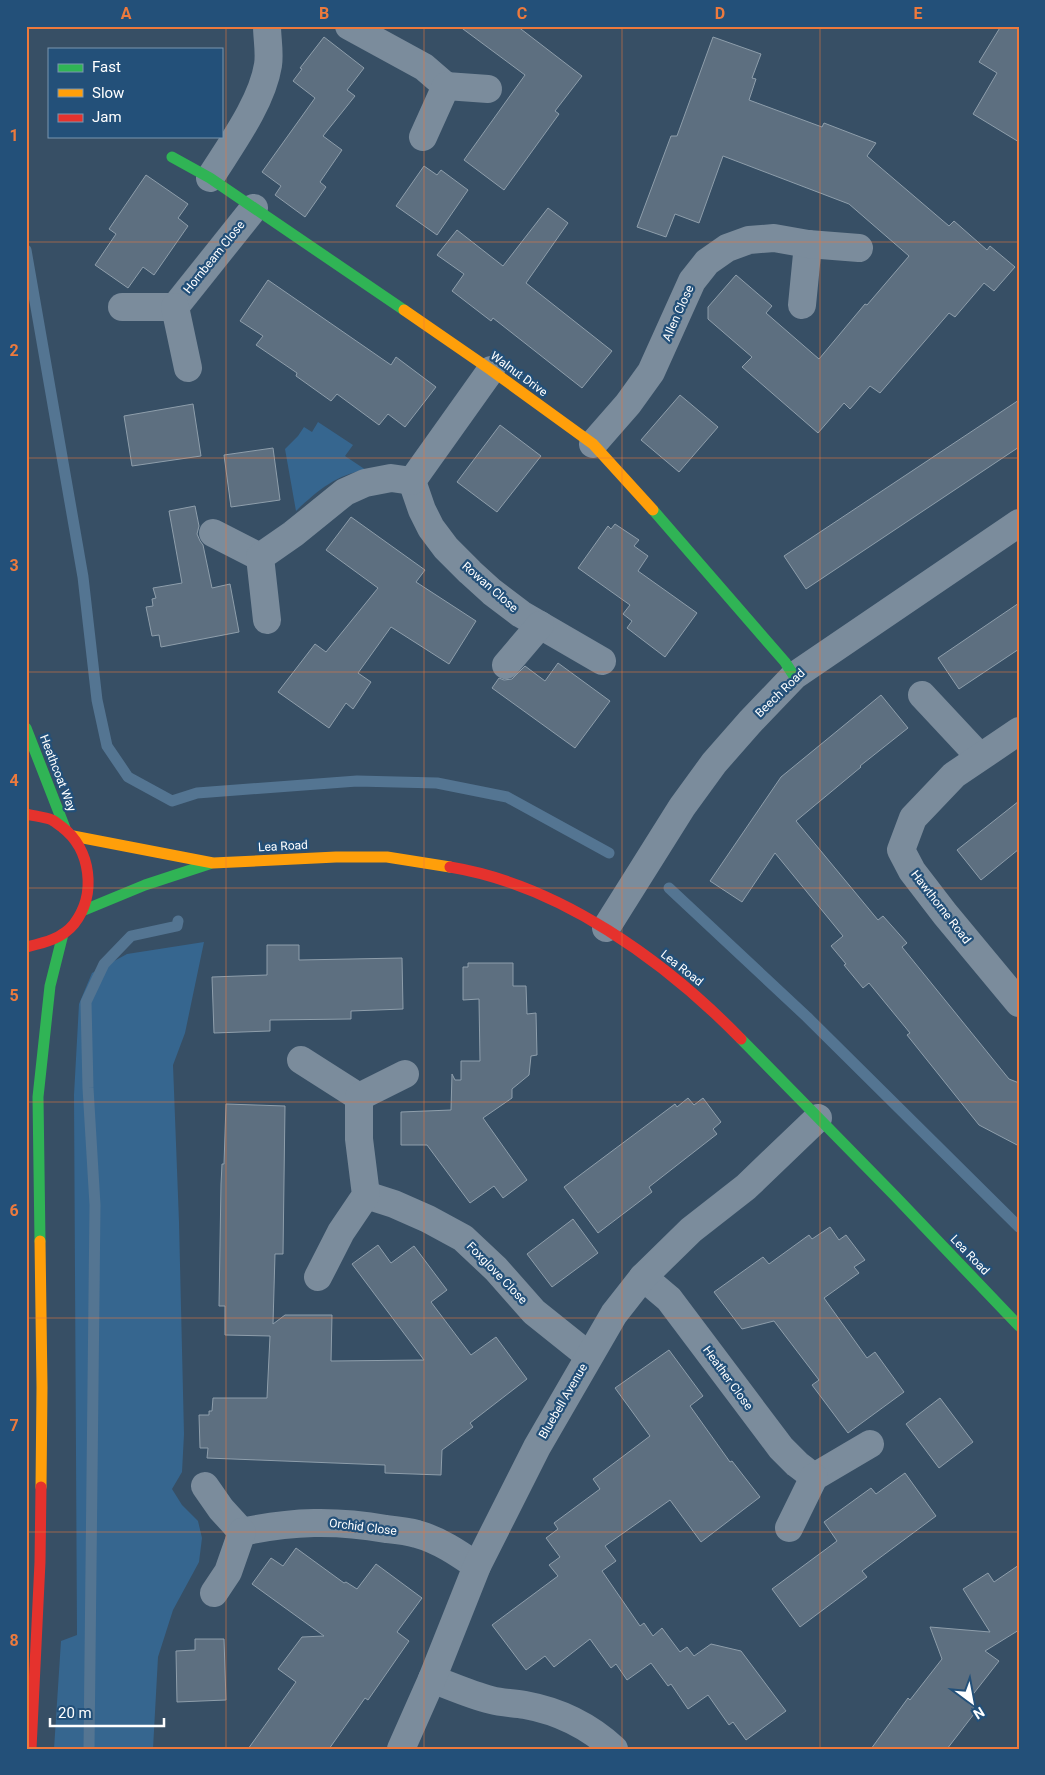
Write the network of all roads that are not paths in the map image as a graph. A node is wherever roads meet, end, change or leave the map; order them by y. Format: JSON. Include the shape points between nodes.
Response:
{"nodes":[{"id":1,"x":267,"y":26,"type":"edge"},
{"id":2,"x":349,"y":26,"type":"edge"},
{"id":3,"x":446,"y":86,"type":"junction"},
{"id":4,"x":488,"y":90,"type":"dead end"},
{"id":5,"x":423,"y":138,"type":"dead end"},
{"id":6,"x":172,"y":157,"type":"dead end"},
{"id":7,"x":210,"y":178,"type":"junction"},
{"id":8,"x":254,"y":208,"type":"junction"},
{"id":9,"x":808,"y":244,"type":"junction"},
{"id":10,"x":859,"y":248,"type":"dead end"},
{"id":11,"x":802,"y":305,"type":"dead end"},
{"id":12,"x":175,"y":306,"type":"junction"},
{"id":13,"x":122,"y":307,"type":"dead end"},
{"id":14,"x":188,"y":368,"type":"dead end"},
{"id":15,"x":491,"y":370,"type":"junction"},
{"id":16,"x":593,"y":444,"type":"junction"},
{"id":17,"x":412,"y":481,"type":"junction"},
{"id":18,"x":1019,"y":523,"type":"edge"},
{"id":19,"x":213,"y":533,"type":"dead end"},
{"id":20,"x":260,"y":557,"type":"junction"},
{"id":21,"x":266,"y":620,"type":"dead end"},
{"id":22,"x":540,"y":625,"type":"junction"},
{"id":23,"x":602,"y":661,"type":"dead end"},
{"id":24,"x":506,"y":665,"type":"dead end"},
{"id":25,"x":794,"y":676,"type":"junction"},
{"id":26,"x":922,"y":695,"type":"dead end"},
{"id":27,"x":26,"y":728,"type":"edge"},
{"id":28,"x":1019,"y":730,"type":"edge"},
{"id":29,"x":979,"y":756,"type":"junction"},
{"id":30,"x":26,"y":814,"type":"edge"},
{"id":31,"x":69,"y":832,"type":"junction"},
{"id":32,"x":213,"y":863,"type":"junction"},
{"id":33,"x":82,"y":911,"type":"junction"},
{"id":34,"x":606,"y":928,"type":"junction"},
{"id":35,"x":63,"y":934,"type":"junction"},
{"id":36,"x":26,"y":947,"type":"edge"},
{"id":37,"x":1019,"y":1003,"type":"edge"},
{"id":38,"x":301,"y":1060,"type":"dead end"},
{"id":39,"x":29,"y":1065,"type":"dead end"},
{"id":40,"x":405,"y":1074,"type":"dead end"},
{"id":41,"x":38,"y":1097,"type":"junction"},
{"id":42,"x":359,"y":1097,"type":"junction"},
{"id":43,"x":818,"y":1118,"type":"junction"},
{"id":44,"x":366,"y":1195,"type":"junction"},
{"id":45,"x":318,"y":1277,"type":"dead end"},
{"id":46,"x":643,"y":1277,"type":"junction"},
{"id":47,"x":1019,"y":1326,"type":"edge"},
{"id":48,"x":590,"y":1356,"type":"junction"},
{"id":49,"x":870,"y":1444,"type":"dead end"},
{"id":50,"x":814,"y":1477,"type":"junction"},
{"id":51,"x":205,"y":1486,"type":"dead end"},
{"id":52,"x":789,"y":1528,"type":"dead end"},
{"id":53,"x":242,"y":1532,"type":"junction"},
{"id":54,"x":477,"y":1566,"type":"junction"},
{"id":55,"x":214,"y":1593,"type":"dead end"},
{"id":56,"x":432,"y":1679,"type":"junction"},
{"id":57,"x":31,"y":1749,"type":"edge"},
{"id":58,"x":401,"y":1749,"type":"edge"},
{"id":59,"x":614,"y":1749,"type":"edge"}],
"edges":[{"from":1,"to":7,"type":"street","via":[[268,64],[262,89]]},
{"from":2,"to":3,"type":"street","via":[[424,67]]},
{"from":3,"to":4,"type":"street"},
{"from":3,"to":5,"type":"street"},
{"from":6,"to":7,"type":"street","name":"Walnut Drive"},
{"from":7,"to":8,"type":"street","name":"Walnut Drive"},
{"from":8,"to":12,"type":"street","name":"Hornbeam Close"},
{"from":8,"to":15,"type":"street","name":"Walnut Drive"},
{"from":9,"to":10,"type":"street","name":"Allen Close"},
{"from":9,"to":11,"type":"street"},
{"from":9,"to":16,"type":"street","name":"Allen Close","via":[[774,238],[749,240],[726,248],[707,262],[692,282],[651,372]]},
{"from":12,"to":13,"type":"street","name":"Hornbeam Close"},
{"from":12,"to":14,"type":"street","name":"Hornbeam Close"},
{"from":15,"to":16,"type":"street","name":"Walnut Drive"},
{"from":15,"to":17,"type":"street"},
{"from":16,"to":25,"type":"street","name":"Walnut Drive","via":[[671,528]]},
{"from":17,"to":20,"type":"street","via":[[391,478],[365,483],[345,492]]},
{"from":17,"to":22,"type":"street","name":"Rowan Close","via":[[431,528],[446,548],[492,592]]},
{"from":18,"to":25,"type":"street","name":"Beech Road"},
{"from":19,"to":20,"type":"street"},
{"from":20,"to":21,"type":"street"},
{"from":22,"to":23,"type":"street","name":"Rowan Close"},
{"from":22,"to":24,"type":"street"},
{"from":25,"to":34,"type":"street","name":"Beech Road","via":[[714,763],[682,807]]},
{"from":26,"to":29,"type":"street"},
{"from":27,"to":31,"type":"street","name":"Heathcoat Way"},
{"from":28,"to":29,"type":"street","name":"Hawthorne Road"},
{"from":29,"to":37,"type":"street","name":"Hawthorne Road","via":[[954,775],[913,818],[901,850],[928,892]]},
{"from":30,"to":31,"type":"street","name":"Lea Road","via":[[48,819]]},
{"from":31,"to":32,"type":"street","name":"Lea Road"},
{"from":31,"to":33,"type":"street","name":"Heathcoat Way","via":[[84,852],[89,872],[89,892]]},
{"from":32,"to":33,"type":"street","name":"Lea Road","via":[[145,885]]},
{"from":32,"to":34,"type":"street","name":"Lea Road","via":[[387,858],[474,871],[518,886]]},
{"from":33,"to":35,"type":"street"},
{"from":34,"to":43,"type":"street","name":"Lea Road","via":[[713,1010]]},
{"from":35,"to":36,"type":"street","via":[[47,943]]},
{"from":35,"to":41,"type":"street","via":[[50,986]]},
{"from":38,"to":42,"type":"street"},
{"from":39,"to":41,"type":"street"},
{"from":40,"to":42,"type":"street"},
{"from":41,"to":57,"type":"street","via":[[42,1387],[40,1562]]},
{"from":42,"to":44,"type":"street","via":[[359,1139]]},
{"from":43,"to":46,"type":"street","name":"Bluebell Avenue","via":[[746,1187],[691,1230]]},
{"from":43,"to":47,"type":"street","name":"Lea Road"},
{"from":44,"to":45,"type":"street"},
{"from":44,"to":48,"type":"street","name":"Foxglove Close","via":[[428,1219],[462,1238],[496,1269],[534,1312]]},
{"from":46,"to":48,"type":"street","name":"Bluebell Avenue","via":[[614,1314]]},
{"from":46,"to":50,"type":"street","name":"Heather Close","via":[[675,1306],[781,1448]]},
{"from":48,"to":54,"type":"street","name":"Bluebell Avenue","via":[[536,1447]]},
{"from":49,"to":50,"type":"street"},
{"from":50,"to":52,"type":"street"},
{"from":51,"to":53,"type":"street"},
{"from":53,"to":54,"type":"street","name":"Orchid Close","via":[[275,1525],[322,1522],[367,1525],[416,1534],[452,1549]]},
{"from":53,"to":55,"type":"street","via":[[228,1572]]},
{"from":54,"to":56,"type":"street","name":"Bluebell Avenue"},
{"from":56,"to":58,"type":"street","name":"Bluebell Avenue"},
{"from":56,"to":59,"type":"street","via":[[490,1700],[555,1712]]}]}
